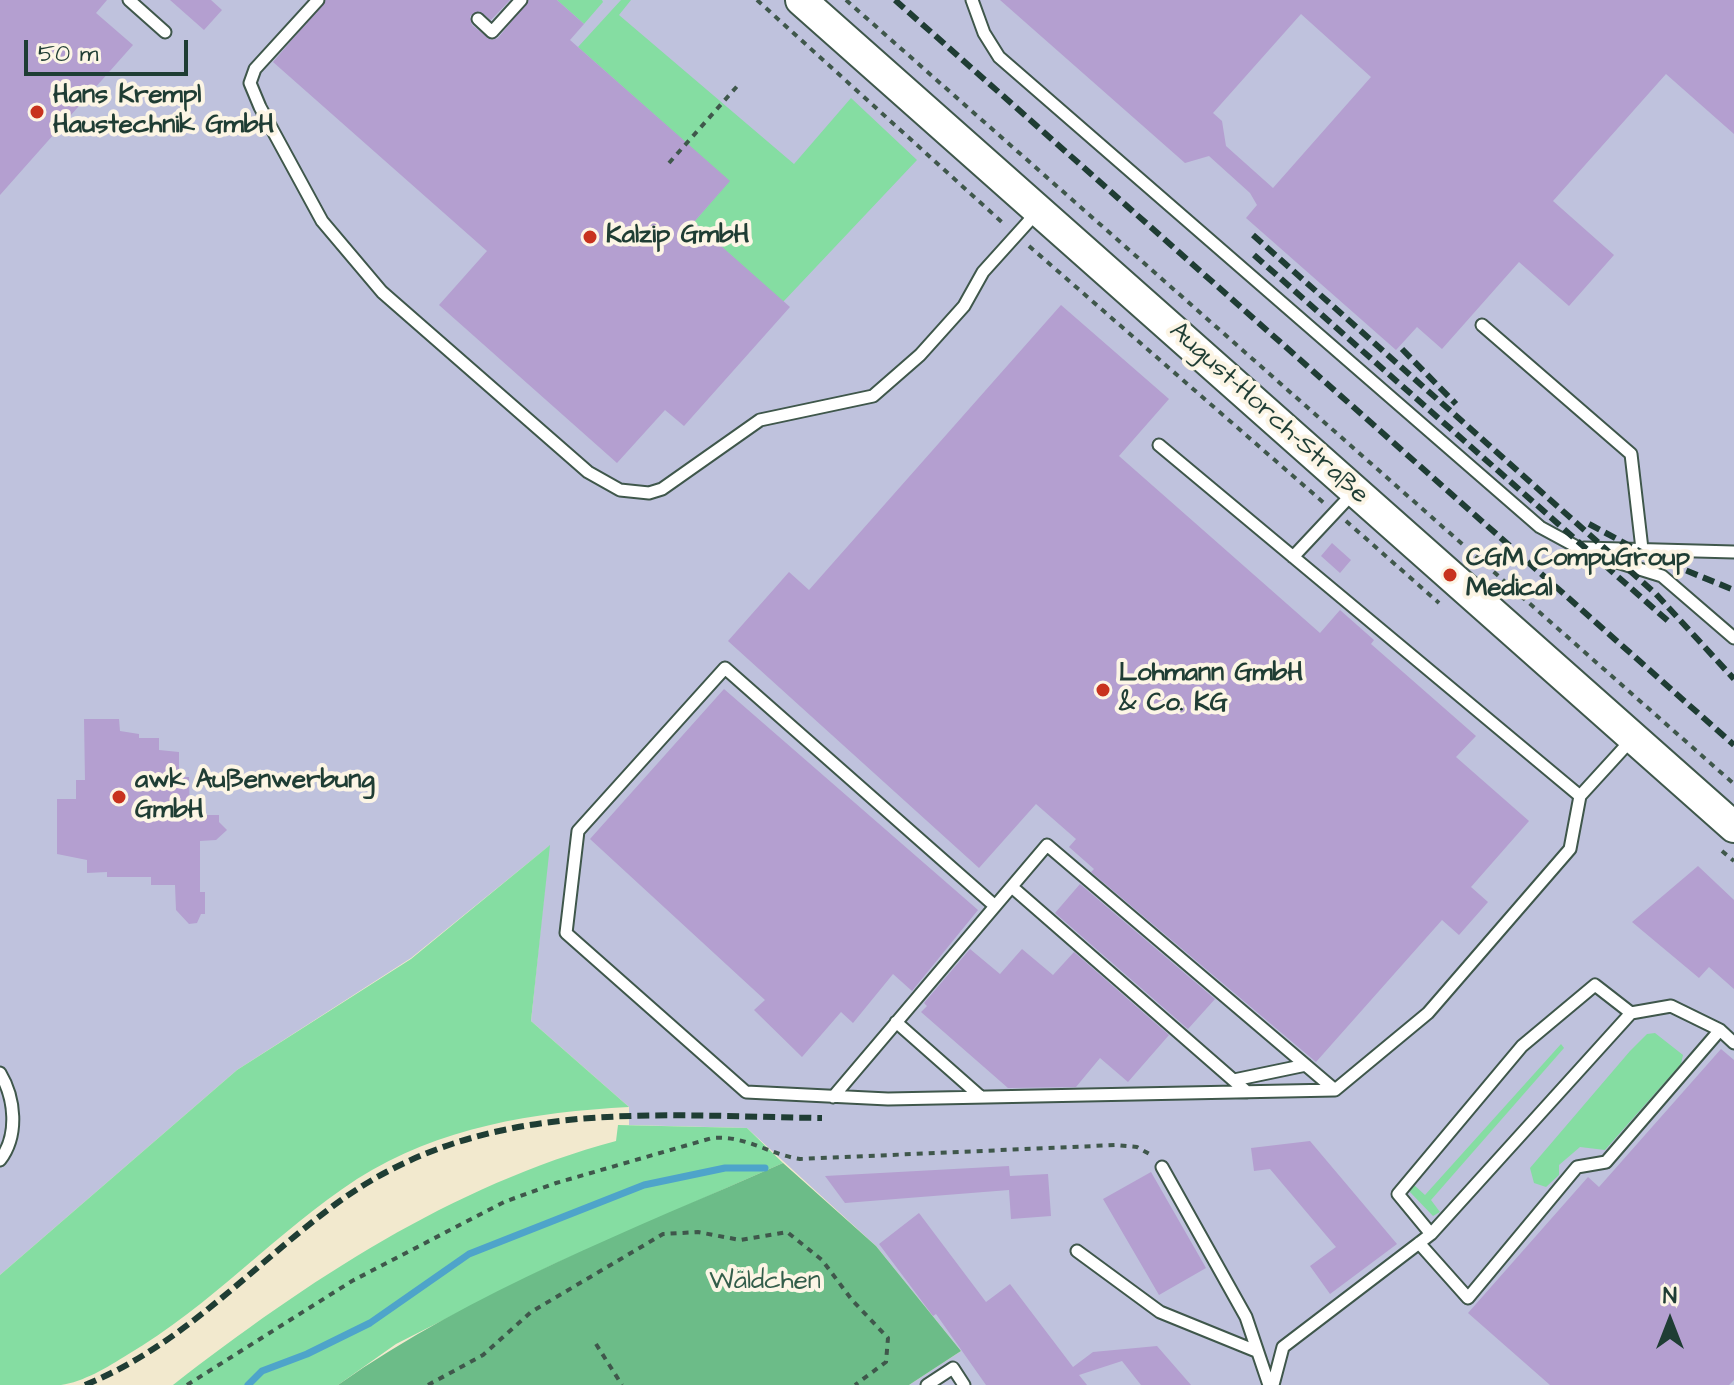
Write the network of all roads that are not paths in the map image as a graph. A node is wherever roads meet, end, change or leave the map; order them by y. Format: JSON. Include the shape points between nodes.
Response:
{"nodes":[{"id":1,"x":129,"y":0,"type":"edge"},
{"id":2,"x":318,"y":0,"type":"edge"},
{"id":3,"x":521,"y":0,"type":"edge"},
{"id":4,"x":801,"y":0,"type":"edge"},
{"id":5,"x":972,"y":0,"type":"edge"},
{"id":6,"x":478,"y":19,"type":"dead end"},
{"id":7,"x":165,"y":32,"type":"dead end"},
{"id":8,"x":1039,"y":210,"type":"junction"},
{"id":9,"x":1482,"y":325,"type":"dead end"},
{"id":10,"x":1159,"y":445,"type":"dead end"},
{"id":11,"x":1345,"y":502,"type":"junction"},
{"id":12,"x":1575,"y":547,"type":"junction"},
{"id":13,"x":1642,"y":549,"type":"junction"},
{"id":14,"x":1734,"y":552,"type":"edge"},
{"id":15,"x":1293,"y":557,"type":"junction"},
{"id":16,"x":1734,"y":638,"type":"edge"},
{"id":17,"x":1633,"y":738,"type":"junction"},
{"id":18,"x":1580,"y":796,"type":"junction"},
{"id":19,"x":1722,"y":834,"type":"edge"},
{"id":20,"x":1012,"y":887,"type":"junction"},
{"id":21,"x":995,"y":906,"type":"junction"},
{"id":22,"x":1631,"y":1013,"type":"junction"},
{"id":23,"x":896,"y":1022,"type":"junction"},
{"id":24,"x":1720,"y":1030,"type":"junction"},
{"id":25,"x":1734,"y":1043,"type":"edge"},
{"id":26,"x":1306,"y":1065,"type":"junction"},
{"id":27,"x":0,"y":1073,"type":"edge"},
{"id":28,"x":1234,"y":1080,"type":"junction"},
{"id":29,"x":1335,"y":1090,"type":"junction"},
{"id":30,"x":1247,"y":1092,"type":"junction"},
{"id":31,"x":833,"y":1097,"type":"junction"},
{"id":32,"x":981,"y":1097,"type":"junction"},
{"id":33,"x":0,"y":1160,"type":"edge"},
{"id":34,"x":1162,"y":1167,"type":"road end"},
{"id":35,"x":1431,"y":1234,"type":"junction"},
{"id":36,"x":1419,"y":1243,"type":"junction"},
{"id":37,"x":1077,"y":1251,"type":"dead end"},
{"id":38,"x":1256,"y":1351,"type":"junction"},
{"id":39,"x":927,"y":1385,"type":"edge"},
{"id":40,"x":964,"y":1385,"type":"edge"},
{"id":41,"x":1271,"y":1385,"type":"edge"}],
"edges":[{"from":1,"to":7,"type":"lane"},
{"from":2,"to":8,"type":"lane","via":[[255,69],[250,83],[322,221],[382,292],[588,472],[620,490],[662,489],[760,420],[873,396],[964,306],[983,272]]},
{"from":3,"to":6,"type":"lane","via":[[492,32]]},
{"from":4,"to":8,"type":"main road","name":"August-Horch-Straße"},
{"from":5,"to":12,"type":"lane","via":[[999,57],[1540,527]]},
{"from":8,"to":11,"type":"main road","name":"August-Horch-Straße"},
{"from":9,"to":13,"type":"lane","via":[[1631,454]]},
{"from":10,"to":15,"type":"lane"},
{"from":11,"to":15,"type":"lane"},
{"from":11,"to":17,"type":"main road","name":"August-Horch-Straße"},
{"from":12,"to":13,"type":"lane"},
{"from":12,"to":16,"type":"lane","via":[[1662,576]]},
{"from":13,"to":14,"type":"lane"},
{"from":15,"to":18,"type":"lane"},
{"from":17,"to":18,"type":"lane"},
{"from":17,"to":19,"type":"main road","name":"August-Horch-Straße"},
{"from":18,"to":29,"type":"lane","via":[[1570,849],[1428,1013]]},
{"from":20,"to":21,"type":"lane"},
{"from":20,"to":26,"type":"lane","via":[[1047,845]]},
{"from":20,"to":28,"type":"lane"},
{"from":21,"to":23,"type":"lane"},
{"from":21,"to":31,"type":"lane","via":[[725,668],[578,831],[566,933],[746,1092]]},
{"from":22,"to":24,"type":"lane","via":[[1671,1006]]},
{"from":22,"to":35,"type":"lane"},
{"from":22,"to":35,"type":"lane","via":[[1595,985],[1522,1046],[1398,1194]]},
{"from":23,"to":31,"type":"lane"},
{"from":23,"to":32,"type":"lane"},
{"from":24,"to":25,"type":"lane"},
{"from":24,"to":36,"type":"lane","via":[[1606,1162],[1577,1167],[1468,1298]]},
{"from":26,"to":28,"type":"lane"},
{"from":26,"to":29,"type":"lane"},
{"from":27,"to":33,"type":"lane","via":[[13,1122]]},
{"from":28,"to":30,"type":"lane"},
{"from":29,"to":30,"type":"lane"},
{"from":30,"to":32,"type":"lane"},
{"from":31,"to":32,"type":"lane"},
{"from":34,"to":38,"type":"lane","via":[[1246,1317]]},
{"from":35,"to":36,"type":"lane"},
{"from":36,"to":41,"type":"lane","via":[[1283,1347]]},
{"from":37,"to":38,"type":"lane","via":[[1160,1312]]},
{"from":38,"to":41,"type":"lane"},
{"from":39,"to":40,"type":"lane","via":[[953,1368]]}]}
